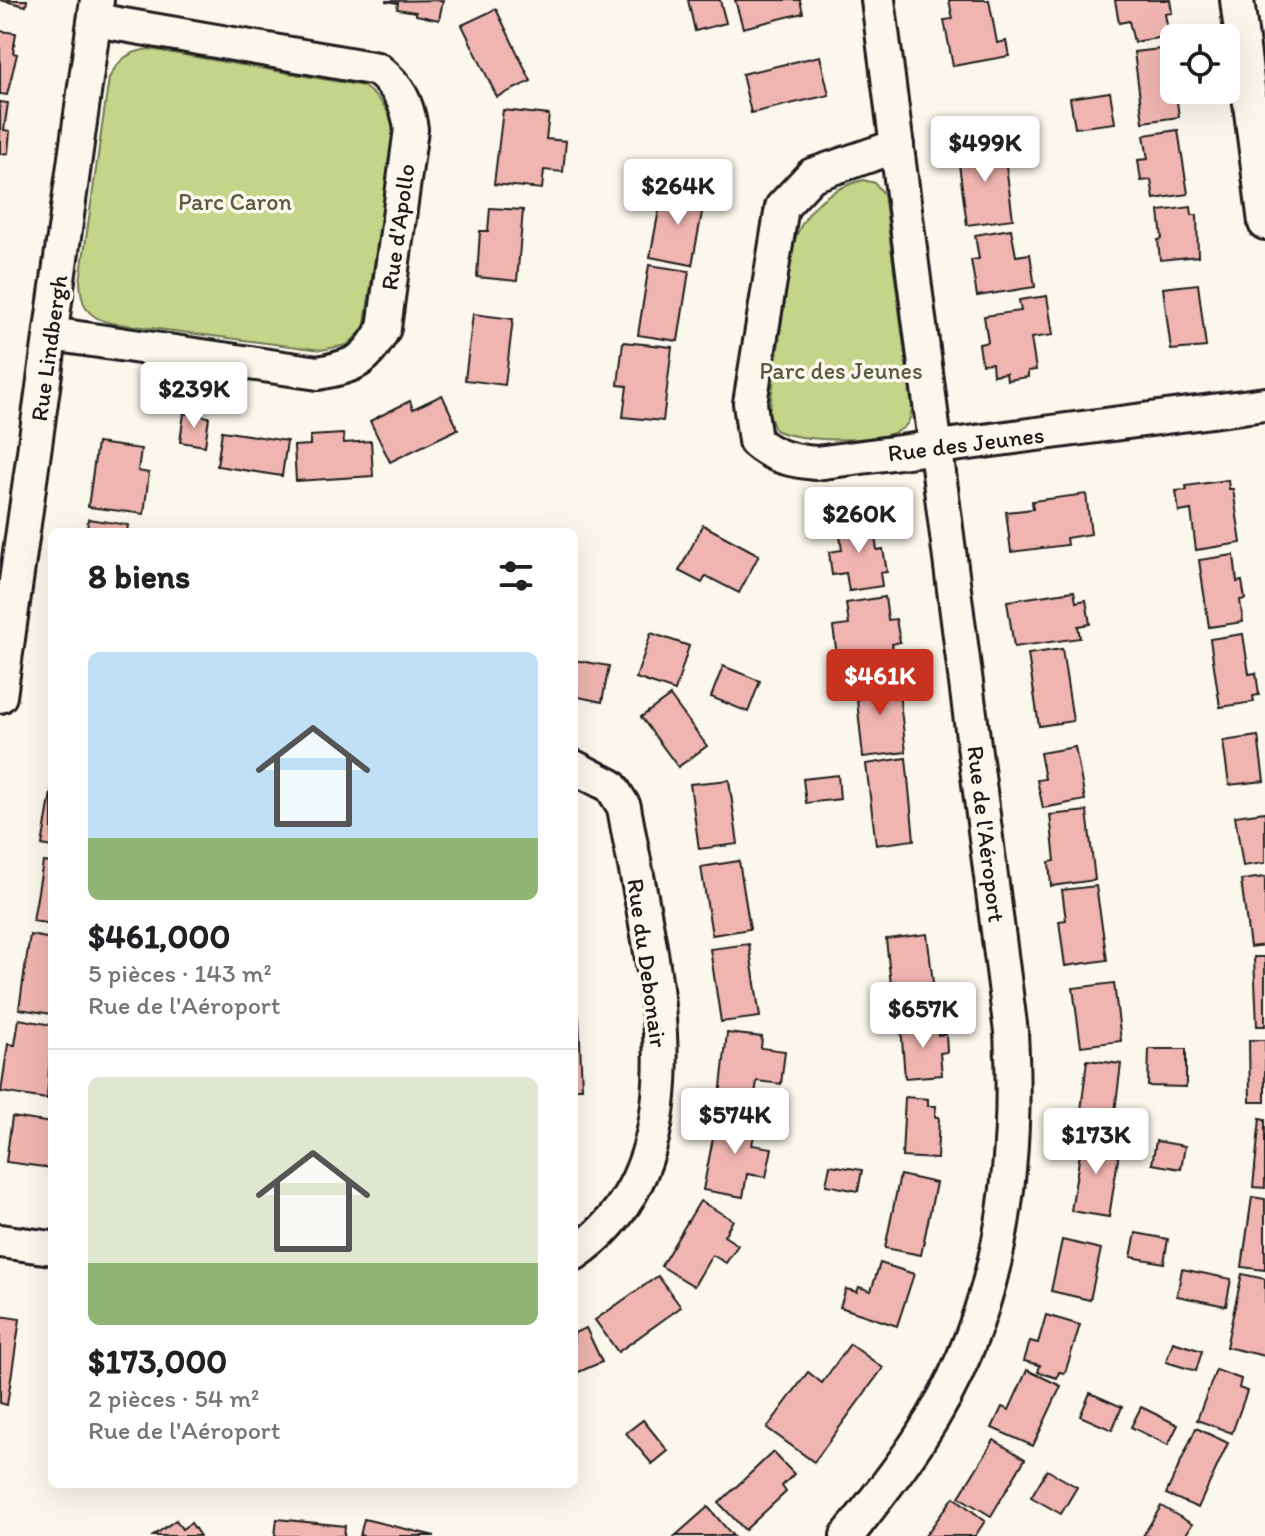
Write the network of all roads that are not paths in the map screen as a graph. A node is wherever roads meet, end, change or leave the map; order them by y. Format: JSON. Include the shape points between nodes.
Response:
{"nodes":[{"id":1,"x":878,"y":0,"type":"edge"},
{"id":2,"x":1237,"y":0,"type":"edge"},
{"id":3,"x":96,"y":10,"type":"edge"},
{"id":4,"x":897,"y":146,"type":"junction"},
{"id":5,"x":1265,"y":223,"type":"edge"},
{"id":6,"x":51,"y":334,"type":"junction"},
{"id":7,"x":1265,"y":404,"type":"edge"},
{"id":8,"x":936,"y":449,"type":"junction"},
{"id":9,"x":1,"y":675,"type":"edge"},
{"id":10,"x":578,"y":769,"type":"edge"},
{"id":11,"x":0,"y":1241,"type":"edge"},
{"id":12,"x":48,"y":1247,"type":"edge"},
{"id":13,"x":578,"y":1250,"type":"edge"},
{"id":14,"x":847,"y":1536,"type":"edge"}],
"edges":[{"from":1,"to":4,"type":"street","name":"Rue de l'Aéroport"},
{"from":2,"to":5,"type":"street"},
{"from":3,"to":6,"type":"street","name":"Rue Lindbergh"},
{"from":3,"to":6,"type":"street","name":"Rue d'Apollo","via":[[377,69],[394,83],[407,102],[411,129],[384,328],[370,355],[345,368],[318,373]]},
{"from":4,"to":8,"type":"street","name":"Rue de l'Aéroport"},
{"from":4,"to":8,"type":"street","name":"Rue des Jeunes","via":[[812,175],[782,207],[750,424],[755,441],[766,451],[793,461]]},
{"from":6,"to":9,"type":"street","name":"Rue Lindbergh"},
{"from":7,"to":8,"type":"street","name":"Rue des Jeunes"},
{"from":8,"to":14,"type":"street","name":"Rue de l'Aéroport","via":[[1011,1032],[1015,1107],[1009,1186],[996,1260],[952,1381],[922,1436]]},
{"from":10,"to":13,"type":"street","name":"Rue du Debonair","via":[[611,786],[624,807],[658,1004],[661,1054],[650,1150],[633,1191],[610,1222]]},
{"from":11,"to":12,"type":"street"}]}
